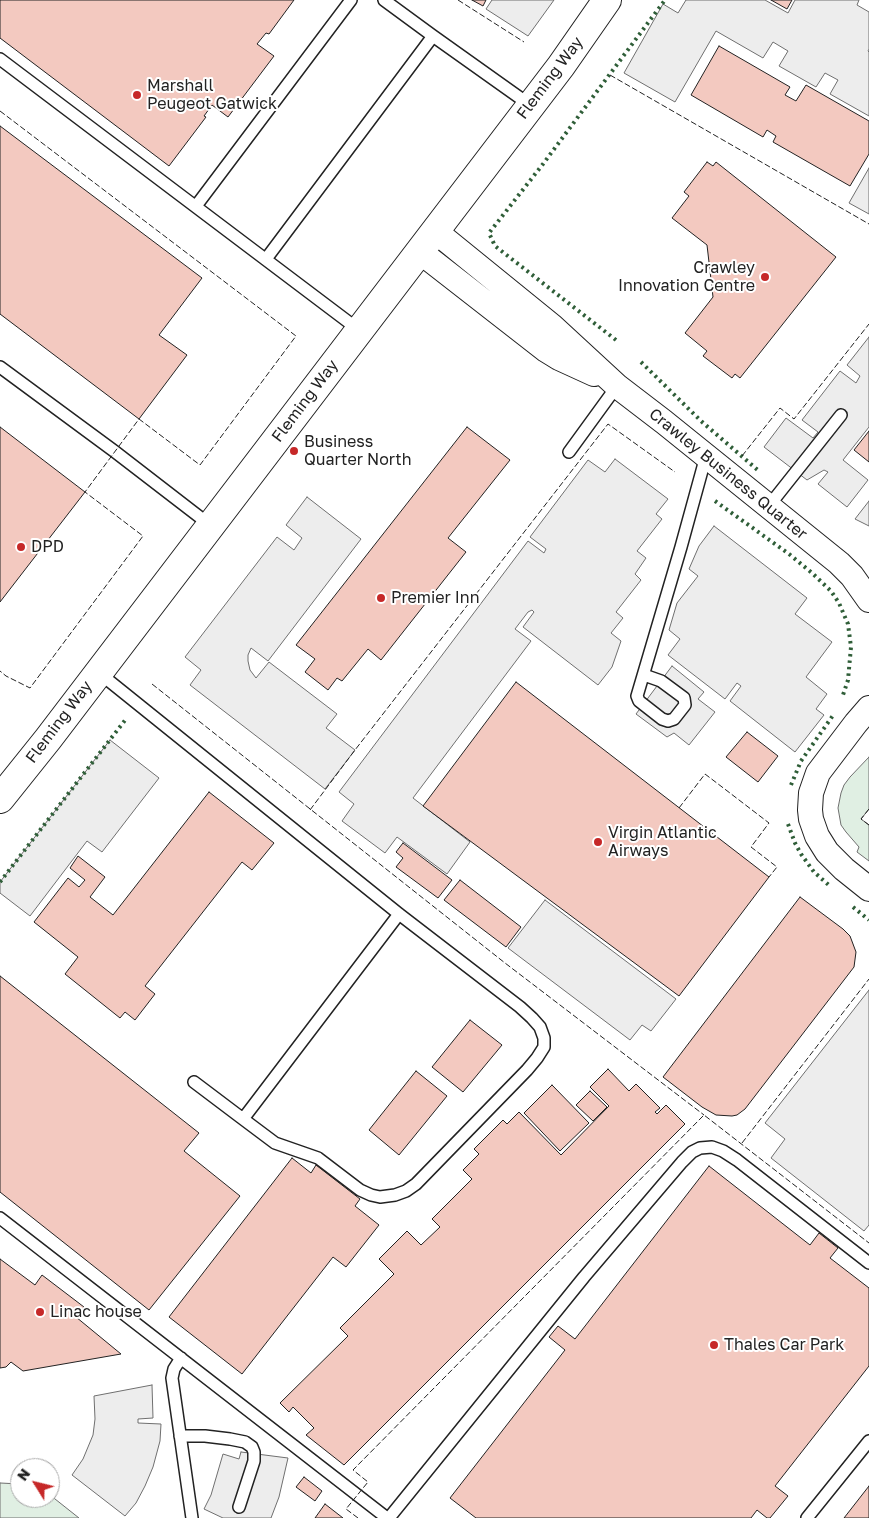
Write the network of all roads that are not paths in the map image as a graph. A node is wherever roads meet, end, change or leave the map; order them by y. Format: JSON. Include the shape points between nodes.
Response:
{"nodes":[{"id":1,"x":351,"y":0,"type":"edge"},
{"id":2,"x":384,"y":0,"type":"edge"},
{"id":3,"x":607,"y":0,"type":"edge"},
{"id":4,"x":433,"y":36,"type":"junction"},
{"id":5,"x":0,"y":59,"type":"edge"},
{"id":6,"x":530,"y":105,"type":"junction"},
{"id":7,"x":196,"y":206,"type":"junction"},
{"id":8,"x":427,"y":241,"type":"junction"},
{"id":9,"x":266,"y":259,"type":"junction"},
{"id":10,"x":359,"y":330,"type":"junction"},
{"id":11,"x":0,"y":367,"type":"edge"},
{"id":12,"x":617,"y":386,"type":"junction"},
{"id":13,"x":841,"y":415,"type":"dead end"},
{"id":14,"x":569,"y":452,"type":"dead end"},
{"id":15,"x":706,"y":456,"type":"junction"},
{"id":16,"x":768,"y":507,"type":"junction"},
{"id":17,"x":210,"y":525,"type":"junction"},
{"id":18,"x":839,"y":562,"type":"junction"},
{"id":19,"x":869,"y":578,"type":"edge"},
{"id":20,"x":869,"y":600,"type":"edge"},
{"id":21,"x":98,"y":672,"type":"junction"},
{"id":22,"x":644,"y":675,"type":"junction"},
{"id":23,"x":869,"y":694,"type":"edge"},
{"id":24,"x":862,"y":715,"type":"edge"},
{"id":25,"x":0,"y":799,"type":"edge"},
{"id":26,"x":869,"y":889,"type":"edge"},
{"id":27,"x":399,"y":914,"type":"junction"},
{"id":28,"x":194,"y":1082,"type":"dead end"},
{"id":29,"x":243,"y":1119,"type":"junction"},
{"id":30,"x":0,"y":1218,"type":"edge"},
{"id":31,"x":869,"y":1263,"type":"edge"},
{"id":32,"x":181,"y":1358,"type":"junction"},
{"id":33,"x":180,"y":1436,"type":"junction"},
{"id":34,"x":869,"y":1441,"type":"edge"},
{"id":35,"x":240,"y":1507,"type":"dead end"},
{"id":36,"x":192,"y":1518,"type":"edge"},
{"id":37,"x":388,"y":1518,"type":"edge"},
{"id":38,"x":807,"y":1518,"type":"edge"}],
"edges":[{"from":1,"to":7,"type":"lane"},
{"from":2,"to":4,"type":"lane"},
{"from":3,"to":6,"type":"street","name":"Fleming Way"},
{"from":4,"to":6,"type":"lane"},
{"from":4,"to":9,"type":"lane"},
{"from":5,"to":7,"type":"lane"},
{"from":6,"to":8,"type":"street","name":"Fleming Way"},
{"from":7,"to":9,"type":"lane"},
{"from":8,"to":10,"type":"street","name":"Fleming Way"},
{"from":8,"to":12,"type":"street","name":"Crawley Business Quarter","via":[[546,350]]},
{"from":9,"to":10,"type":"lane"},
{"from":10,"to":17,"type":"street","name":"Fleming Way"},
{"from":11,"to":17,"type":"lane"},
{"from":12,"to":14,"type":"lane"},
{"from":12,"to":15,"type":"street","name":"Crawley Business Quarter"},
{"from":13,"to":16,"type":"lane"},
{"from":15,"to":16,"type":"street","name":"Crawley Business Quarter"},
{"from":15,"to":22,"type":"lane"},
{"from":16,"to":18,"type":"street","name":"Crawley Business Quarter"},
{"from":17,"to":21,"type":"street","name":"Fleming Way"},
{"from":18,"to":19,"type":"street","name":"Crawley Business Quarter"},
{"from":18,"to":20,"type":"street","name":"Crawley Business Quarter"},
{"from":21,"to":25,"type":"street","name":"Fleming Way"},
{"from":21,"to":27,"type":"lane"},
{"from":22,"to":22,"type":"lane","via":[[637,696],[639,701],[666,721],[674,719],[684,705],[684,698],[661,680]]},
{"from":23,"to":24,"type":"street"},
{"from":24,"to":26,"type":"street","via":[[818,772],[811,792],[810,810],[817,836],[827,852]]},
{"from":27,"to":29,"type":"lane"},
{"from":27,"to":29,"type":"lane","via":[[532,1018],[544,1038],[544,1046],[537,1058],[416,1184],[389,1196],[364,1192],[318,1158],[275,1143]]},
{"from":28,"to":29,"type":"lane"},
{"from":30,"to":32,"type":"lane"},
{"from":31,"to":37,"type":"lane","via":[[723,1151],[712,1147],[692,1152],[584,1277]]},
{"from":32,"to":33,"type":"lane","via":[[172,1378]]},
{"from":32,"to":37,"type":"lane"},
{"from":33,"to":35,"type":"lane","via":[[230,1438],[252,1447],[254,1461]]},
{"from":33,"to":36,"type":"lane"},
{"from":34,"to":38,"type":"lane"}]}
